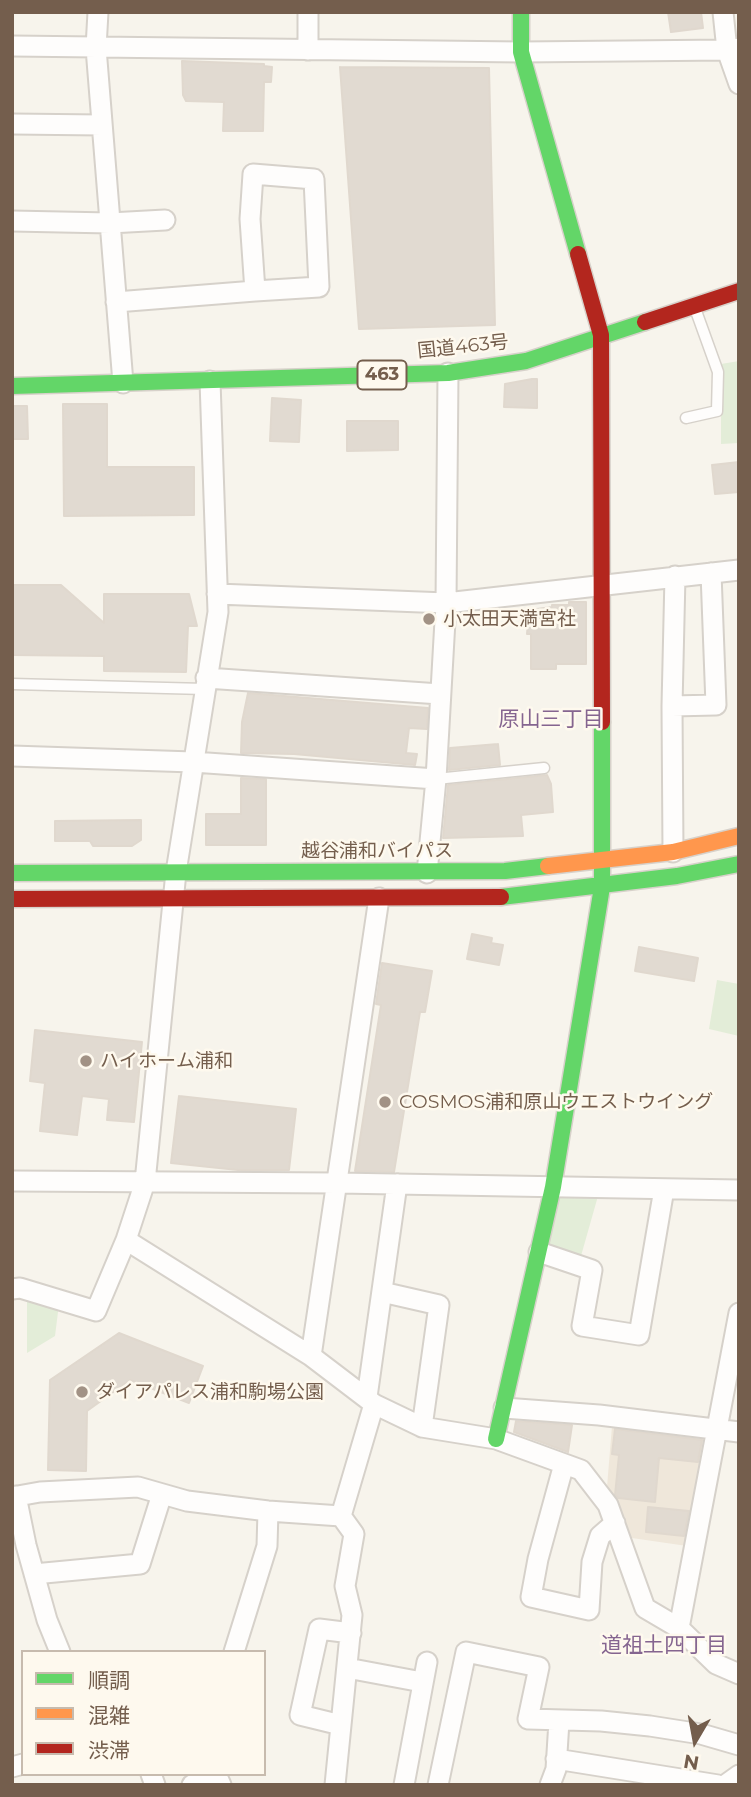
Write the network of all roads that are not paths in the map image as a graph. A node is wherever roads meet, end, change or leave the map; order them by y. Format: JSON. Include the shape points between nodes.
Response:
{"nodes":[{"id":1,"x":98,"y":12,"type":"edge"},
{"id":2,"x":308,"y":12,"type":"edge"},
{"id":3,"x":522,"y":12,"type":"edge"},
{"id":4,"x":723,"y":12,"type":"edge"},
{"id":5,"x":12,"y":46,"type":"edge"},
{"id":6,"x":96,"y":48,"type":"junction"},
{"id":7,"x":733,"y":49,"type":"edge"},
{"id":8,"x":308,"y":50,"type":"junction"},
{"id":9,"x":521,"y":52,"type":"junction"},
{"id":10,"x":739,"y":84,"type":"edge"},
{"id":11,"x":12,"y":124,"type":"edge"},
{"id":12,"x":102,"y":125,"type":"junction"},
{"id":13,"x":165,"y":220,"type":"dead end"},
{"id":14,"x":12,"y":221,"type":"edge"},
{"id":15,"x":110,"y":223,"type":"junction"},
{"id":16,"x":255,"y":291,"type":"junction"},
{"id":17,"x":739,"y":291,"type":"edge"},
{"id":18,"x":117,"y":302,"type":"junction"},
{"id":19,"x":694,"y":305,"type":"junction"},
{"id":20,"x":601,"y":335,"type":"junction"},
{"id":21,"x":448,"y":373,"type":"junction"},
{"id":22,"x":210,"y":381,"type":"junction"},
{"id":23,"x":123,"y":383,"type":"junction"},
{"id":24,"x":12,"y":386,"type":"edge"},
{"id":25,"x":686,"y":418,"type":"dead end"},
{"id":26,"x":739,"y":570,"type":"edge"},
{"id":27,"x":711,"y":573,"type":"junction"},
{"id":28,"x":676,"y":576,"type":"junction"},
{"id":29,"x":603,"y":584,"type":"junction"},
{"id":30,"x":217,"y":594,"type":"junction"},
{"id":31,"x":446,"y":603,"type":"junction"},
{"id":32,"x":12,"y":684,"type":"edge"},
{"id":33,"x":206,"y":684,"type":"junction"},
{"id":34,"x":440,"y":694,"type":"junction"},
{"id":35,"x":672,"y":706,"type":"junction"},
{"id":36,"x":12,"y":756,"type":"edge"},
{"id":37,"x":193,"y":762,"type":"junction"},
{"id":38,"x":544,"y":768,"type":"dead end"},
{"id":39,"x":436,"y":779,"type":"junction"},
{"id":40,"x":739,"y":836,"type":"edge"},
{"id":41,"x":673,"y":852,"type":"junction"},
{"id":42,"x":602,"y":861,"type":"junction"},
{"id":43,"x":739,"y":864,"type":"edge"},
{"id":44,"x":176,"y":872,"type":"junction"},
{"id":45,"x":12,"y":873,"type":"edge"},
{"id":46,"x":427,"y":873,"type":"junction"},
{"id":47,"x":602,"y":887,"type":"junction"},
{"id":48,"x":173,"y":898,"type":"junction"},
{"id":49,"x":379,"y":898,"type":"junction"},
{"id":50,"x":12,"y":899,"type":"edge"},
{"id":51,"x":12,"y":1181,"type":"edge"},
{"id":52,"x":145,"y":1182,"type":"junction"},
{"id":53,"x":338,"y":1183,"type":"junction"},
{"id":54,"x":397,"y":1184,"type":"junction"},
{"id":55,"x":553,"y":1187,"type":"junction"},
{"id":56,"x":664,"y":1189,"type":"junction"},
{"id":57,"x":739,"y":1190,"type":"edge"},
{"id":58,"x":126,"y":1240,"type":"junction"},
{"id":59,"x":539,"y":1252,"type":"junction"},
{"id":60,"x":12,"y":1289,"type":"edge"},
{"id":61,"x":382,"y":1292,"type":"junction"},
{"id":62,"x":739,"y":1312,"type":"edge"},
{"id":63,"x":311,"y":1356,"type":"junction"},
{"id":64,"x":370,"y":1401,"type":"junction"},
{"id":65,"x":504,"y":1408,"type":"junction"},
{"id":66,"x":422,"y":1427,"type":"junction"},
{"id":67,"x":716,"y":1430,"type":"junction"},
{"id":68,"x":739,"y":1432,"type":"edge"},
{"id":69,"x":496,"y":1439,"type":"junction"},
{"id":70,"x":564,"y":1464,"type":"junction"},
{"id":71,"x":162,"y":1494,"type":"junction"},
{"id":72,"x":14,"y":1496,"type":"edge"},
{"id":73,"x":268,"y":1511,"type":"junction"},
{"id":74,"x":341,"y":1516,"type":"junction"},
{"id":75,"x":615,"y":1523,"type":"junction"},
{"id":76,"x":34,"y":1574,"type":"junction"},
{"id":77,"x":679,"y":1628,"type":"junction"},
{"id":78,"x":351,"y":1633,"type":"junction"},
{"id":79,"x":59,"y":1650,"type":"edge"},
{"id":80,"x":235,"y":1650,"type":"edge"},
{"id":81,"x":347,"y":1668,"type":"junction"},
{"id":82,"x":739,"y":1674,"type":"edge"},
{"id":83,"x":559,"y":1721,"type":"junction"},
{"id":84,"x":341,"y":1725,"type":"junction"},
{"id":85,"x":739,"y":1745,"type":"edge"},
{"id":86,"x":556,"y":1759,"type":"junction"},
{"id":87,"x":739,"y":1775,"type":"edge"},
{"id":88,"x":212,"y":1776,"type":"edge"},
{"id":89,"x":192,"y":1785,"type":"edge"},
{"id":90,"x":335,"y":1785,"type":"edge"},
{"id":91,"x":404,"y":1785,"type":"edge"},
{"id":92,"x":438,"y":1785,"type":"edge"},
{"id":93,"x":550,"y":1785,"type":"edge"},
{"id":94,"x":718,"y":1785,"type":"edge"},
{"id":95,"x":725,"y":1785,"type":"edge"}],
"edges":[{"from":1,"to":6,"type":"street"},
{"from":2,"to":8,"type":"street"},
{"from":3,"to":9,"type":"main road"},
{"from":4,"to":7,"type":"street"},
{"from":5,"to":6,"type":"street"},
{"from":6,"to":8,"type":"street"},
{"from":6,"to":12,"type":"street"},
{"from":7,"to":9,"type":"street"},
{"from":7,"to":10,"type":"street"},
{"from":8,"to":9,"type":"street"},
{"from":9,"to":20,"type":"main road"},
{"from":11,"to":12,"type":"street"},
{"from":12,"to":15,"type":"street"},
{"from":13,"to":15,"type":"street"},
{"from":14,"to":15,"type":"street"},
{"from":15,"to":18,"type":"street"},
{"from":16,"to":16,"type":"street","via":[[319,287],[314,178],[253,174],[250,219]]},
{"from":16,"to":18,"type":"street"},
{"from":17,"to":19,"type":"main road","name":"国道463号","number":"463"},
{"from":18,"to":23,"type":"street"},
{"from":19,"to":20,"type":"main road","name":"国道463号","number":"463"},
{"from":19,"to":25,"type":"lane","via":[[718,372],[717,411]]},
{"from":20,"to":21,"type":"main road","name":"国道463号","number":"463","via":[[526,361]]},
{"from":20,"to":29,"type":"main road"},
{"from":21,"to":22,"type":"main road","name":"国道463号","number":"463"},
{"from":21,"to":31,"type":"street"},
{"from":22,"to":23,"type":"main road","name":"国道463号","number":"463"},
{"from":22,"to":30,"type":"street"},
{"from":23,"to":24,"type":"main road","name":"国道463号","number":"463"},
{"from":26,"to":27,"type":"street"},
{"from":27,"to":28,"type":"street"},
{"from":27,"to":35,"type":"street","via":[[716,705]]},
{"from":28,"to":29,"type":"street"},
{"from":28,"to":35,"type":"street"},
{"from":29,"to":31,"type":"street"},
{"from":29,"to":42,"type":"main road"},
{"from":30,"to":31,"type":"street"},
{"from":30,"to":33,"type":"street"},
{"from":31,"to":34,"type":"street"},
{"from":32,"to":33,"type":"lane"},
{"from":33,"to":34,"type":"street"},
{"from":33,"to":37,"type":"street"},
{"from":34,"to":39,"type":"street"},
{"from":35,"to":41,"type":"street"},
{"from":36,"to":37,"type":"street"},
{"from":37,"to":39,"type":"street"},
{"from":37,"to":44,"type":"street"},
{"from":38,"to":39,"type":"lane"},
{"from":39,"to":46,"type":"street"},
{"from":40,"to":41,"type":"main road","name":"越谷浦和バイパス"},
{"from":41,"to":42,"type":"main road","name":"越谷浦和バイパス"},
{"from":42,"to":46,"type":"main road","name":"越谷浦和バイパス"},
{"from":42,"to":47,"type":"main road"},
{"from":43,"to":47,"type":"main road"},
{"from":44,"to":45,"type":"main road","name":"越谷浦和バイパス"},
{"from":44,"to":46,"type":"main road","name":"越谷浦和バイパス"},
{"from":44,"to":48,"type":"street"},
{"from":47,"to":49,"type":"main road","via":[[501,897]]},
{"from":47,"to":55,"type":"main road"},
{"from":48,"to":49,"type":"main road"},
{"from":48,"to":50,"type":"main road"},
{"from":48,"to":52,"type":"street"},
{"from":49,"to":53,"type":"street"},
{"from":51,"to":52,"type":"street"},
{"from":52,"to":53,"type":"street"},
{"from":52,"to":58,"type":"street"},
{"from":53,"to":54,"type":"street"},
{"from":53,"to":63,"type":"street"},
{"from":54,"to":55,"type":"street"},
{"from":54,"to":61,"type":"street"},
{"from":55,"to":56,"type":"street"},
{"from":55,"to":59,"type":"main road"},
{"from":56,"to":57,"type":"street"},
{"from":56,"to":59,"type":"street","via":[[639,1335],[582,1326],[592,1270]]},
{"from":58,"to":60,"type":"street","via":[[96,1311]]},
{"from":58,"to":63,"type":"street"},
{"from":59,"to":65,"type":"main road"},
{"from":61,"to":64,"type":"street"},
{"from":61,"to":66,"type":"street","via":[[439,1305]]},
{"from":62,"to":67,"type":"street"},
{"from":63,"to":64,"type":"street"},
{"from":64,"to":66,"type":"street"},
{"from":64,"to":74,"type":"street"},
{"from":65,"to":67,"type":"street"},
{"from":65,"to":69,"type":"main road"},
{"from":66,"to":69,"type":"street"},
{"from":67,"to":68,"type":"street"},
{"from":67,"to":77,"type":"street"},
{"from":69,"to":70,"type":"street"},
{"from":70,"to":75,"type":"street","via":[[581,1470],[608,1505]]},
{"from":70,"to":75,"type":"street","via":[[531,1597],[589,1610],[592,1562],[600,1536]]},
{"from":71,"to":72,"type":"street","via":[[138,1487]]},
{"from":71,"to":73,"type":"street"},
{"from":71,"to":76,"type":"street","via":[[140,1564]]},
{"from":72,"to":76,"type":"street"},
{"from":73,"to":74,"type":"street"},
{"from":73,"to":80,"type":"street","via":[[267,1546]]},
{"from":74,"to":78,"type":"street","via":[[354,1534],[345,1586]]},
{"from":75,"to":77,"type":"street","via":[[645,1608]]},
{"from":76,"to":79,"type":"street"},
{"from":77,"to":82,"type":"street","via":[[716,1664]]},
{"from":78,"to":81,"type":"street"},
{"from":78,"to":84,"type":"street","via":[[319,1629],[300,1715]]},
{"from":81,"to":84,"type":"street"},
{"from":81,"to":91,"type":"street","via":[[425,1672]]},
{"from":83,"to":85,"type":"street","via":[[650,1726]]},
{"from":83,"to":86,"type":"street"},
{"from":83,"to":92,"type":"street","via":[[528,1719],[539,1667],[466,1652]]},
{"from":84,"to":90,"type":"street"},
{"from":86,"to":93,"type":"street"},
{"from":86,"to":94,"type":"street"},
{"from":87,"to":95,"type":"street"},
{"from":88,"to":89,"type":"street"}]}
